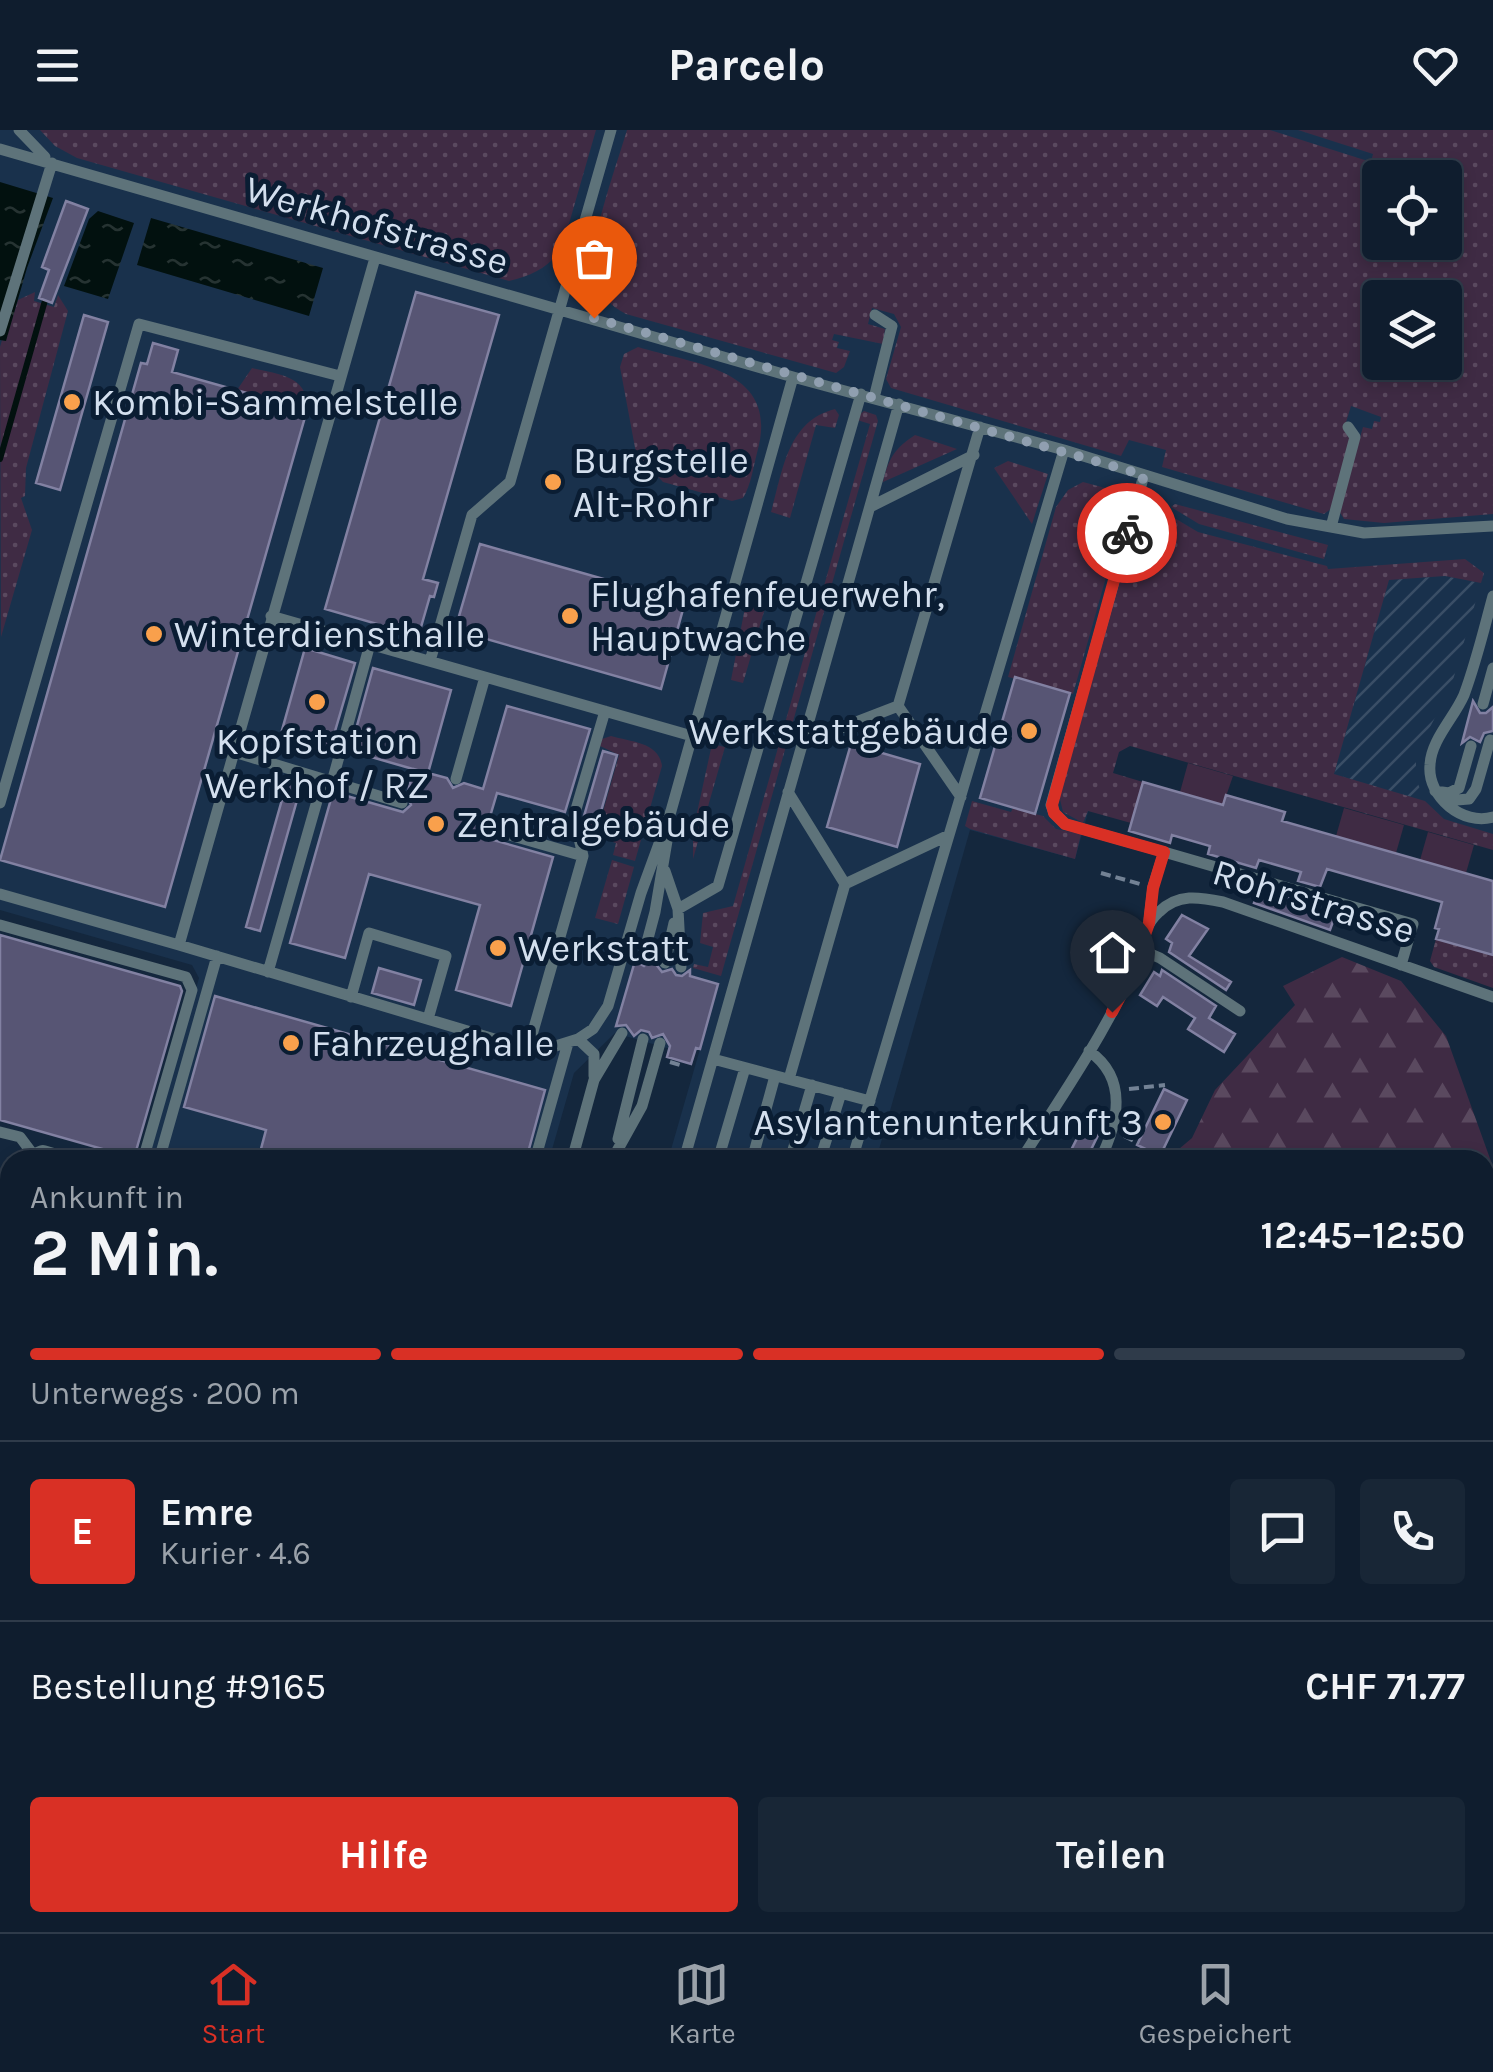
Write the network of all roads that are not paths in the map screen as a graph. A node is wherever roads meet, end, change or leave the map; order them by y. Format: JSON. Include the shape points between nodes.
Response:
{"nodes":[{"id":1,"x":19,"y":130,"type":"edge"},
{"id":2,"x":611,"y":130,"type":"edge"},
{"id":3,"x":0,"y":148,"type":"edge"},
{"id":4,"x":52,"y":163,"type":"junction"},
{"id":5,"x":376,"y":258,"type":"junction"},
{"id":6,"x":560,"y":308,"type":"junction"},
{"id":7,"x":875,"y":316,"type":"dead end"},
{"id":8,"x":0,"y":331,"type":"edge"},
{"id":9,"x":340,"y":376,"type":"junction"},
{"id":10,"x":793,"y":377,"type":"junction"},
{"id":11,"x":867,"y":396,"type":"junction"},
{"id":12,"x":899,"y":404,"type":"junction"},
{"id":13,"x":980,"y":426,"type":"junction"},
{"id":14,"x":1348,"y":427,"type":"dead end"},
{"id":15,"x":1064,"y":450,"type":"junction"},
{"id":16,"x":974,"y":455,"type":"junction"},
{"id":17,"x":1144,"y":475,"type":"junction"},
{"id":18,"x":870,"y":507,"type":"junction"},
{"id":19,"x":1493,"y":526,"type":"edge"},
{"id":20,"x":1331,"y":527,"type":"junction"},
{"id":21,"x":1492,"y":600,"type":"edge"},
{"id":22,"x":272,"y":616,"type":"junction"},
{"id":23,"x":370,"y":644,"type":"junction"},
{"id":24,"x":1478,"y":647,"type":"junction"},
{"id":25,"x":430,"y":661,"type":"junction"},
{"id":26,"x":1493,"y":666,"type":"edge"},
{"id":27,"x":485,"y":677,"type":"junction"},
{"id":28,"x":1483,"y":704,"type":"dead end"},
{"id":29,"x":898,"y":706,"type":"junction"},
{"id":30,"x":605,"y":711,"type":"junction"},
{"id":31,"x":692,"y":736,"type":"junction"},
{"id":32,"x":1490,"y":740,"type":"dead end"},
{"id":33,"x":802,"y":743,"type":"junction"},
{"id":34,"x":1471,"y":746,"type":"dead end"},
{"id":35,"x":234,"y":752,"type":"junction"},
{"id":36,"x":456,"y":779,"type":"dead end"},
{"id":37,"x":327,"y":781,"type":"junction"},
{"id":38,"x":788,"y":792,"type":"junction"},
{"id":39,"x":1440,"y":796,"type":"junction"},
{"id":40,"x":960,"y":797,"type":"junction"},
{"id":41,"x":0,"y":802,"type":"edge"},
{"id":42,"x":402,"y":803,"type":"dead end"},
{"id":43,"x":671,"y":811,"type":"junction"},
{"id":44,"x":1491,"y":817,"type":"edge"},
{"id":45,"x":489,"y":829,"type":"dead end"},
{"id":46,"x":949,"y":835,"type":"junction"},
{"id":47,"x":1164,"y":852,"type":"junction"},
{"id":48,"x":582,"y":856,"type":"junction"},
{"id":49,"x":664,"y":867,"type":"junction"},
{"id":50,"x":845,"y":884,"type":"junction"},
{"id":51,"x":0,"y":894,"type":"edge"},
{"id":52,"x":678,"y":909,"type":"junction"},
{"id":53,"x":1149,"y":923,"type":"junction"},
{"id":54,"x":0,"y":924,"type":"edge"},
{"id":55,"x":179,"y":944,"type":"junction"},
{"id":56,"x":1139,"y":950,"type":"junction"},
{"id":57,"x":217,"y":956,"type":"junction"},
{"id":58,"x":644,"y":957,"type":"dead end"},
{"id":59,"x":665,"y":963,"type":"dead end"},
{"id":60,"x":1401,"y":965,"type":"junction"},
{"id":61,"x":681,"y":968,"type":"dead end"},
{"id":62,"x":268,"y":972,"type":"junction"},
{"id":63,"x":351,"y":997,"type":"junction"},
{"id":64,"x":1493,"y":997,"type":"edge"},
{"id":65,"x":1240,"y":1011,"type":"dead end"},
{"id":66,"x":428,"y":1019,"type":"junction"},
{"id":67,"x":622,"y":1033,"type":"dead end"},
{"id":68,"x":643,"y":1039,"type":"dead end"},
{"id":69,"x":573,"y":1041,"type":"junction"},
{"id":70,"x":660,"y":1044,"type":"dead end"},
{"id":71,"x":528,"y":1049,"type":"junction"},
{"id":72,"x":1089,"y":1051,"type":"junction"},
{"id":73,"x":713,"y":1059,"type":"junction"},
{"id":74,"x":745,"y":1068,"type":"junction"},
{"id":75,"x":775,"y":1076,"type":"junction"},
{"id":76,"x":789,"y":1079,"type":"junction"},
{"id":77,"x":594,"y":1080,"type":"junction"},
{"id":78,"x":812,"y":1085,"type":"junction"},
{"id":79,"x":841,"y":1093,"type":"junction"},
{"id":80,"x":870,"y":1100,"type":"junction"},
{"id":81,"x":0,"y":1132,"type":"edge"},
{"id":82,"x":28,"y":1150,"type":"edge"},
{"id":83,"x":146,"y":1150,"type":"edge"},
{"id":84,"x":163,"y":1150,"type":"edge"},
{"id":85,"x":538,"y":1150,"type":"edge"},
{"id":86,"x":575,"y":1150,"type":"edge"},
{"id":87,"x":614,"y":1150,"type":"edge"},
{"id":88,"x":617,"y":1150,"type":"edge"},
{"id":89,"x":687,"y":1150,"type":"edge"},
{"id":90,"x":721,"y":1150,"type":"edge"},
{"id":91,"x":755,"y":1150,"type":"edge"},
{"id":92,"x":793,"y":1150,"type":"edge"},
{"id":93,"x":823,"y":1150,"type":"edge"},
{"id":94,"x":855,"y":1150,"type":"edge"},
{"id":95,"x":1027,"y":1150,"type":"edge"},
{"id":96,"x":1104,"y":1150,"type":"edge"}],
"edges":[{"from":1,"to":4,"type":"lane"},
{"from":2,"to":6,"type":"lane"},
{"from":3,"to":4,"type":"lane","name":"Werkhofstrasse"},
{"from":4,"to":5,"type":"lane","name":"Werkhofstrasse"},
{"from":4,"to":8,"type":"lane"},
{"from":5,"to":6,"type":"lane","name":"Werkhofstrasse"},
{"from":5,"to":9,"type":"lane"},
{"from":6,"to":10,"type":"lane","name":"Werkhofstrasse"},
{"from":6,"to":25,"type":"lane","via":[[510,482],[472,515]]},
{"from":7,"to":11,"type":"lane","via":[[892,326]]},
{"from":9,"to":22,"type":"lane"},
{"from":9,"to":41,"type":"lane","via":[[139,324]]},
{"from":10,"to":11,"type":"lane","name":"Werkhofstrasse"},
{"from":10,"to":31,"type":"lane"},
{"from":11,"to":12,"type":"lane","name":"Werkhofstrasse"},
{"from":11,"to":52,"type":"lane","via":[[718,886]]},
{"from":12,"to":13,"type":"lane","name":"Werkhofstrasse"},
{"from":12,"to":18,"type":"lane"},
{"from":13,"to":15,"type":"lane","name":"Werkhofstrasse"},
{"from":13,"to":16,"type":"lane"},
{"from":14,"to":20,"type":"lane","via":[[1356,437]]},
{"from":15,"to":17,"type":"lane","name":"Werkhofstrasse"},
{"from":15,"to":40,"type":"lane"},
{"from":16,"to":18,"type":"lane"},
{"from":16,"to":29,"type":"lane"},
{"from":17,"to":20,"type":"lane","name":"Werkhofstrasse"},
{"from":17,"to":47,"type":"lane","via":[[1052,805],[1065,824]]},
{"from":18,"to":33,"type":"lane"},
{"from":19,"to":20,"type":"lane","name":"Werkhofstrasse","via":[[1364,533]]},
{"from":21,"to":24,"type":"lane"},
{"from":22,"to":23,"type":"lane"},
{"from":22,"to":35,"type":"lane"},
{"from":23,"to":25,"type":"lane"},
{"from":23,"to":37,"type":"lane"},
{"from":24,"to":26,"type":"lane"},
{"from":24,"to":39,"type":"lane","via":[[1430,764]]},
{"from":25,"to":27,"type":"lane"},
{"from":26,"to":28,"type":"lane"},
{"from":27,"to":30,"type":"lane"},
{"from":27,"to":36,"type":"lane"},
{"from":29,"to":33,"type":"lane"},
{"from":29,"to":40,"type":"lane"},
{"from":30,"to":31,"type":"lane"},
{"from":30,"to":48,"type":"lane","via":[[574,816]]},
{"from":31,"to":43,"type":"lane"},
{"from":32,"to":39,"type":"lane","via":[[1469,799]]},
{"from":33,"to":38,"type":"lane"},
{"from":34,"to":39,"type":"lane","via":[[1459,788]]},
{"from":35,"to":37,"type":"lane"},
{"from":35,"to":55,"type":"lane"},
{"from":37,"to":42,"type":"lane"},
{"from":37,"to":62,"type":"lane"},
{"from":38,"to":50,"type":"lane"},
{"from":38,"to":73,"type":"lane"},
{"from":39,"to":44,"type":"lane","via":[[1457,813]]},
{"from":40,"to":46,"type":"lane"},
{"from":43,"to":49,"type":"lane"},
{"from":43,"to":69,"type":"lane","via":[[608,1006],[593,1030]]},
{"from":45,"to":48,"type":"lane"},
{"from":46,"to":50,"type":"lane"},
{"from":46,"to":80,"type":"lane"},
{"from":47,"to":53,"type":"lane"},
{"from":47,"to":60,"type":"lane","via":[[1414,924]]},
{"from":48,"to":71,"type":"lane"},
{"from":49,"to":52,"type":"lane"},
{"from":49,"to":58,"type":"lane"},
{"from":50,"to":76,"type":"lane"},
{"from":51,"to":55,"type":"lane"},
{"from":52,"to":59,"type":"lane"},
{"from":52,"to":61,"type":"lane"},
{"from":53,"to":56,"type":"lane"},
{"from":53,"to":60,"type":"lane","name":"Rohrstrasse","via":[[1177,899],[1196,896]]},
{"from":54,"to":83,"type":"lane","via":[[186,977],[192,990]]},
{"from":55,"to":57,"type":"lane"},
{"from":56,"to":65,"type":"lane"},
{"from":56,"to":72,"type":"lane"},
{"from":57,"to":62,"type":"lane"},
{"from":57,"to":84,"type":"lane"},
{"from":60,"to":64,"type":"lane","name":"Rohrstrasse"},
{"from":62,"to":63,"type":"lane"},
{"from":63,"to":66,"type":"lane"},
{"from":63,"to":66,"type":"lane","via":[[369,933],[446,956]]},
{"from":66,"to":71,"type":"lane"},
{"from":67,"to":77,"type":"lane"},
{"from":68,"to":87,"type":"lane"},
{"from":69,"to":71,"type":"lane"},
{"from":69,"to":77,"type":"lane","via":[[594,1054]]},
{"from":69,"to":85,"type":"lane"},
{"from":70,"to":88,"type":"lane","via":[[642,1106]]},
{"from":72,"to":95,"type":"lane"},
{"from":72,"to":96,"type":"lane","via":[[1101,1060],[1114,1090],[1117,1120]]},
{"from":73,"to":74,"type":"lane"},
{"from":73,"to":89,"type":"lane"},
{"from":74,"to":75,"type":"lane"},
{"from":74,"to":90,"type":"lane"},
{"from":75,"to":76,"type":"lane"},
{"from":75,"to":91,"type":"lane"},
{"from":76,"to":78,"type":"lane"},
{"from":77,"to":86,"type":"lane"},
{"from":78,"to":79,"type":"lane"},
{"from":78,"to":92,"type":"lane"},
{"from":79,"to":80,"type":"lane"},
{"from":79,"to":93,"type":"lane"},
{"from":80,"to":94,"type":"lane"},
{"from":81,"to":82,"type":"lane","via":[[20,1138]]}]}
